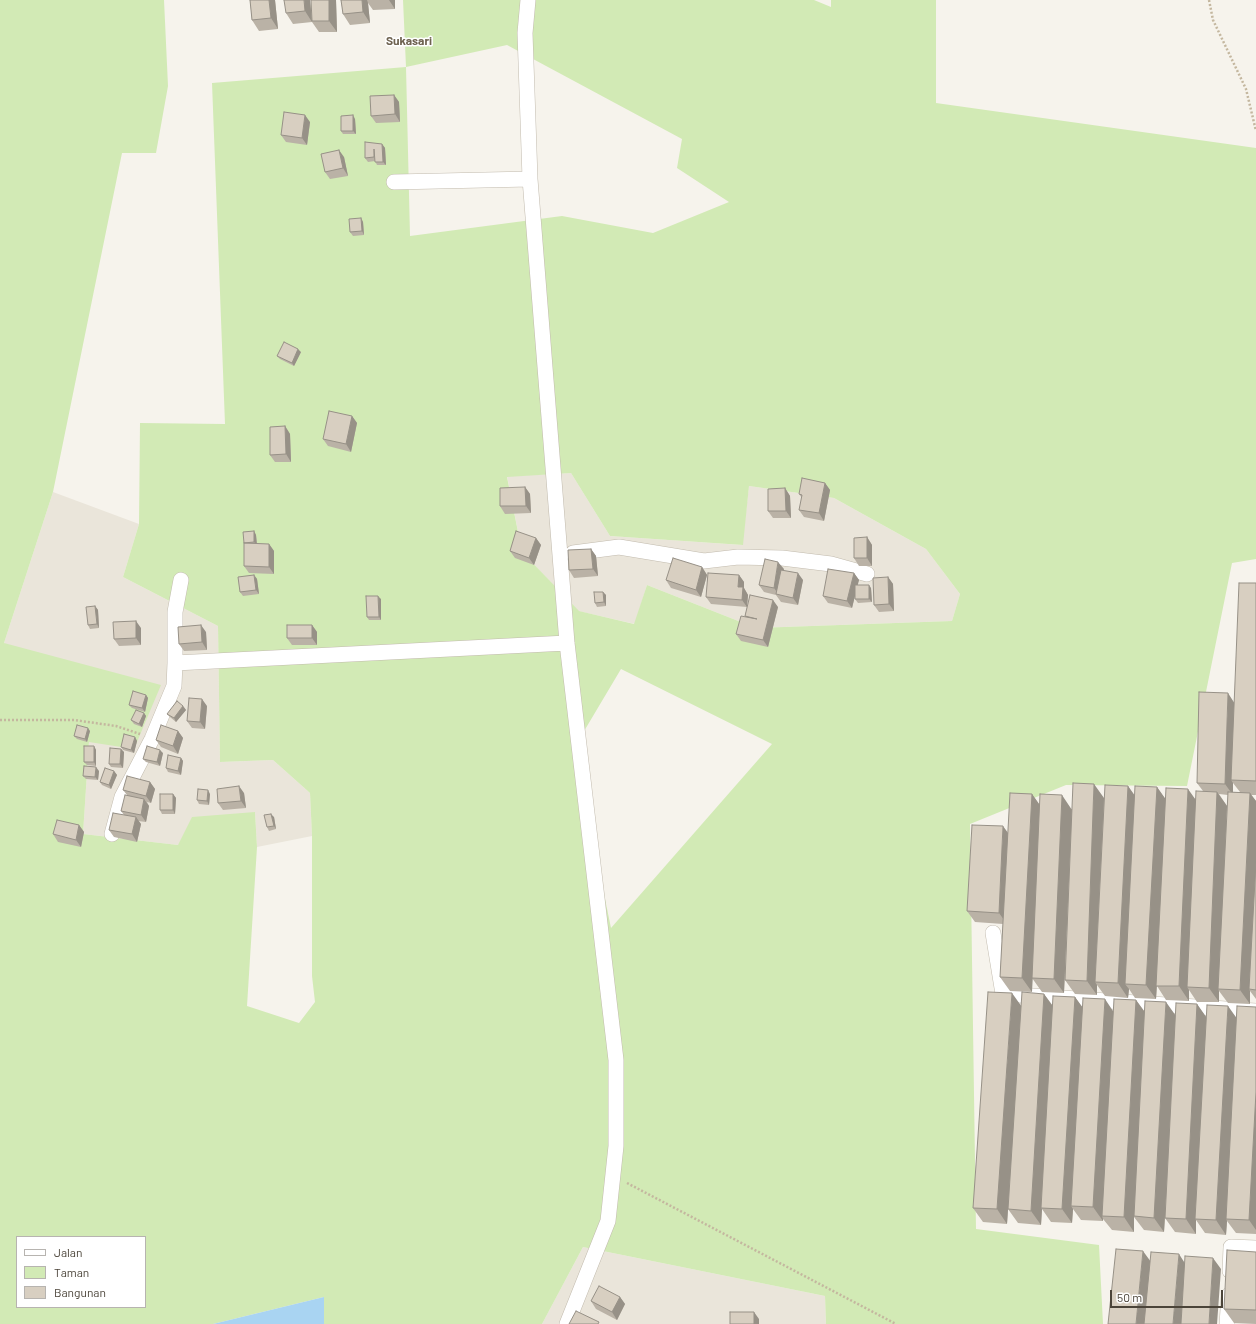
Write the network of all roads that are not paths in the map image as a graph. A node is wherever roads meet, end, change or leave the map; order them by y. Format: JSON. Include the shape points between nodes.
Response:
{"nodes":[{"id":1,"x":528,"y":0,"type":"edge"},
{"id":2,"x":530,"y":179,"type":"junction"},
{"id":3,"x":394,"y":182,"type":"dead end"},
{"id":4,"x":560,"y":554,"type":"junction"},
{"id":5,"x":867,"y":574,"type":"dead end"},
{"id":6,"x":181,"y":580,"type":"dead end"},
{"id":7,"x":567,"y":643,"type":"junction"},
{"id":8,"x":175,"y":663,"type":"junction"},
{"id":9,"x":112,"y":834,"type":"edge"},
{"id":10,"x":993,"y":933,"type":"dead end"},
{"id":11,"x":1256,"y":1011,"type":"edge"},
{"id":12,"x":1256,"y":1248,"type":"edge"},
{"id":13,"x":567,"y":1324,"type":"edge"},
{"id":14,"x":1227,"y":1324,"type":"edge"}],
"edges":[{"from":1,"to":2,"type":"street","via":[[525,33]]},
{"from":2,"to":3,"type":"street"},
{"from":2,"to":4,"type":"street"},
{"from":4,"to":5,"type":"street","via":[[619,547],[704,562],[738,557],[782,558],[831,564]]},
{"from":4,"to":7,"type":"street"},
{"from":6,"to":8,"type":"street","via":[[175,612]]},
{"from":7,"to":8,"type":"street"},
{"from":7,"to":13,"type":"street","via":[[616,1060],[616,1146],[608,1221]]},
{"from":8,"to":9,"type":"street","via":[[174,686],[152,739],[122,797]]},
{"from":10,"to":11,"type":"street","via":[[1003,994]]},
{"from":12,"to":14,"type":"street","via":[[1231,1247]]}]}
